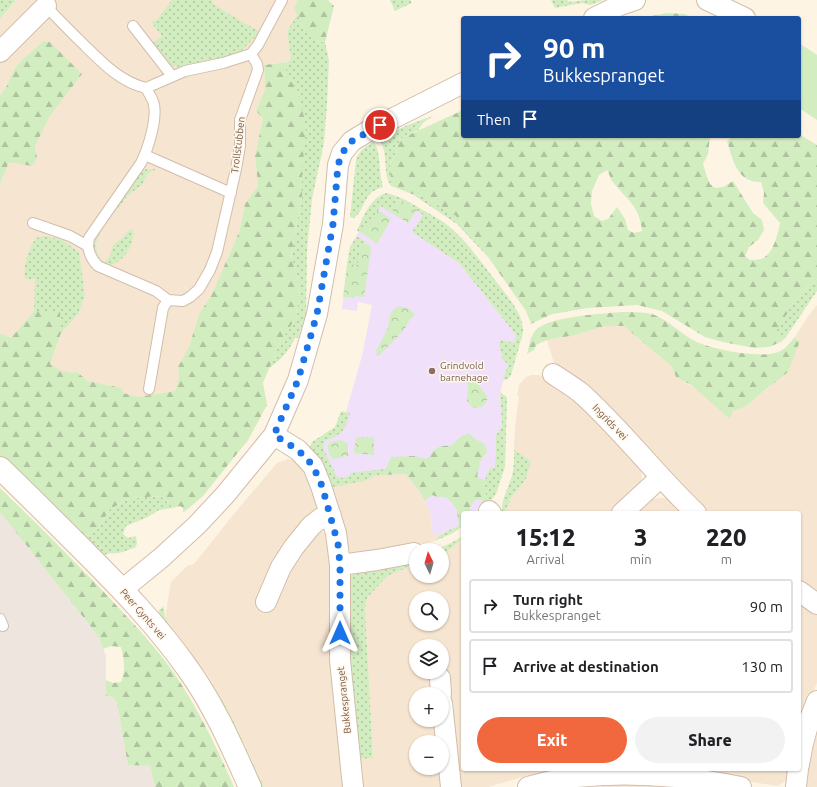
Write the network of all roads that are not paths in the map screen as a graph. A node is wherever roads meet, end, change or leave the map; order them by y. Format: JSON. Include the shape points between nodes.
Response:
{"nodes":[{"id":1,"x":282,"y":0,"type":"edge"},
{"id":2,"x":635,"y":0,"type":"edge"},
{"id":3,"x":707,"y":0,"type":"edge"},
{"id":4,"x":46,"y":2,"type":"edge"},
{"id":5,"x":598,"y":16,"type":"edge"},
{"id":6,"x":741,"y":16,"type":"edge"},
{"id":7,"x":133,"y":26,"type":"dead end"},
{"id":8,"x":0,"y":52,"type":"edge"},
{"id":9,"x":251,"y":54,"type":"junction"},
{"id":10,"x":172,"y":76,"type":"junction"},
{"id":11,"x":461,"y":84,"type":"edge"},
{"id":12,"x":146,"y":88,"type":"junction"},
{"id":13,"x":145,"y":155,"type":"junction"},
{"id":14,"x":231,"y":193,"type":"junction"},
{"id":15,"x":33,"y":223,"type":"dead end"},
{"id":16,"x":88,"y":246,"type":"junction"},
{"id":17,"x":168,"y":300,"type":"junction"},
{"id":18,"x":553,"y":374,"type":"dead end"},
{"id":19,"x":149,"y":389,"type":"dead end"},
{"id":20,"x":274,"y":435,"type":"junction"},
{"id":21,"x":0,"y":468,"type":"edge"},
{"id":22,"x":661,"y":477,"type":"junction"},
{"id":23,"x":624,"y":511,"type":"edge"},
{"id":24,"x":694,"y":511,"type":"edge"},
{"id":25,"x":331,"y":516,"type":"junction"},
{"id":26,"x":409,"y":553,"type":"edge"},
{"id":27,"x":340,"y":565,"type":"junction"},
{"id":28,"x":123,"y":589,"type":"junction"},
{"id":29,"x":801,"y":592,"type":"edge"},
{"id":30,"x":266,"y":602,"type":"dead end"},
{"id":31,"x":817,"y":604,"type":"edge"},
{"id":32,"x":817,"y":701,"type":"edge"},
{"id":33,"x":445,"y":727,"type":"edge"},
{"id":34,"x":801,"y":750,"type":"edge"},
{"id":35,"x":798,"y":771,"type":"edge"},
{"id":36,"x":594,"y":782,"type":"edge"},
{"id":37,"x":250,"y":787,"type":"edge"},
{"id":38,"x":353,"y":787,"type":"edge"},
{"id":39,"x":451,"y":787,"type":"edge"},
{"id":40,"x":528,"y":787,"type":"edge"},
{"id":41,"x":741,"y":787,"type":"edge"},
{"id":42,"x":796,"y":787,"type":"edge"}],
"edges":[{"from":1,"to":9,"type":"lane"},
{"from":2,"to":5,"type":"street"},
{"from":3,"to":6,"type":"street"},
{"from":4,"to":8,"type":"street"},
{"from":4,"to":12,"type":"lane","via":[[104,65],[121,78]]},
{"from":7,"to":10,"type":"lane"},
{"from":9,"to":10,"type":"lane","via":[[230,62]]},
{"from":9,"to":14,"type":"lane","name":"Trollstubben","via":[[258,70],[240,120],[240,146]]},
{"from":10,"to":12,"type":"lane"},
{"from":11,"to":20,"type":"street","via":[[370,130],[352,141],[342,153],[338,165],[333,224],[317,314],[298,380]]},
{"from":12,"to":13,"type":"lane","via":[[154,106],[154,120]]},
{"from":13,"to":14,"type":"lane"},
{"from":13,"to":16,"type":"lane","via":[[89,238]]},
{"from":14,"to":17,"type":"lane","name":"Trollstubben","via":[[217,252],[210,270],[190,297],[183,301]]},
{"from":15,"to":16,"type":"lane","via":[[70,236]]},
{"from":16,"to":17,"type":"lane","via":[[89,253],[98,266],[156,291]]},
{"from":17,"to":19,"type":"lane","via":[[163,308]]},
{"from":18,"to":22,"type":"street","name":"Ingrids vei","via":[[580,392]]},
{"from":20,"to":25,"type":"street","name":"Bukkespranget","via":[[298,450],[313,466]]},
{"from":20,"to":28,"type":"street","via":[[197,525]]},
{"from":21,"to":28,"type":"street","name":"Peer Gynts vei"},
{"from":22,"to":23,"type":"street"},
{"from":22,"to":24,"type":"street","name":"Ingrids vei"},
{"from":25,"to":27,"type":"street","name":"Bukkespranget"},
{"from":25,"to":30,"type":"street","via":[[321,518],[311,526],[294,547]]},
{"from":26,"to":27,"type":"street"},
{"from":27,"to":38,"type":"street","name":"Bukkespranget","via":[[340,660]]},
{"from":28,"to":37,"type":"street","name":"Peer Gynts vei","via":[[189,670],[207,699]]},
{"from":29,"to":31,"type":"street"},
{"from":32,"to":34,"type":"street"},
{"from":33,"to":39,"type":"street"},
{"from":35,"to":42,"type":"street"},
{"from":36,"to":40,"type":"street","via":[[560,779]]},
{"from":36,"to":41,"type":"street","via":[[623,774],[669,776]]}]}
